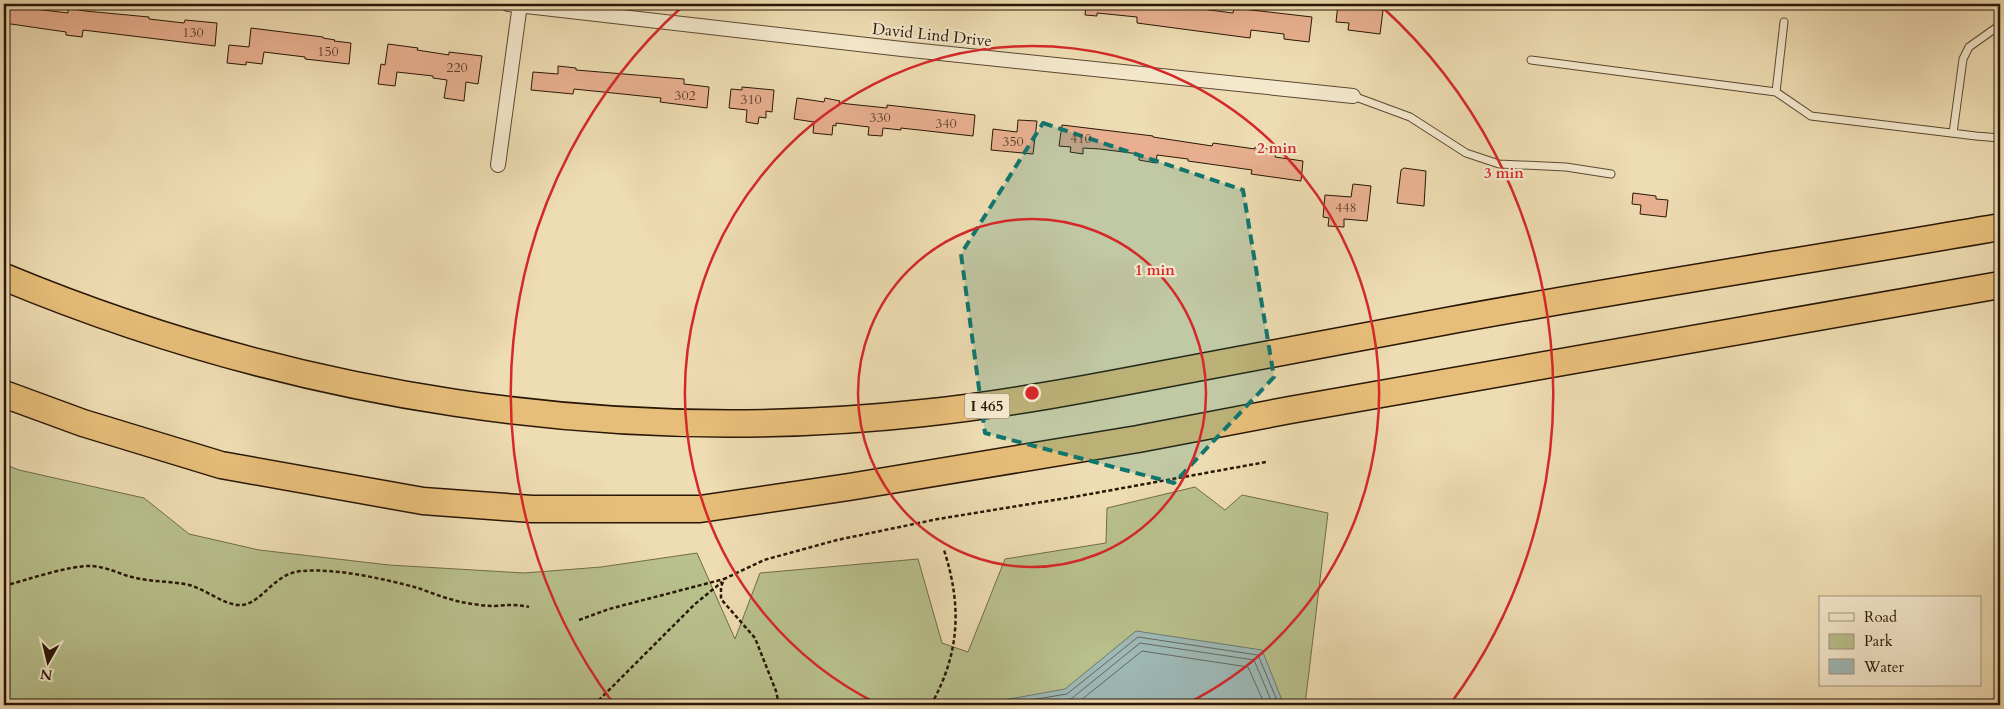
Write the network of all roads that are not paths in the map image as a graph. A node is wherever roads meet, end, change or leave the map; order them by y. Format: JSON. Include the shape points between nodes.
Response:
{"nodes":[{"id":1,"x":516,"y":4,"type":"edge"},
{"id":2,"x":1784,"y":22,"type":"dead end"},
{"id":3,"x":2000,"y":25,"type":"edge"},
{"id":4,"x":1531,"y":60,"type":"dead end"},
{"id":5,"x":1776,"y":92,"type":"junction"},
{"id":6,"x":1353,"y":96,"type":"joint"},
{"id":7,"x":1953,"y":133,"type":"junction"},
{"id":8,"x":2000,"y":138,"type":"edge"},
{"id":9,"x":498,"y":165,"type":"dead end"},
{"id":10,"x":1611,"y":174,"type":"dead end"},
{"id":11,"x":2000,"y":227,"type":"edge"},
{"id":12,"x":4,"y":277,"type":"edge"},
{"id":13,"x":2000,"y":285,"type":"edge"},
{"id":14,"x":4,"y":394,"type":"edge"}],
"edges":[{"from":1,"to":6,"type":"street","name":"David Lind Drive","via":[[902,49]]},
{"from":1,"to":9,"type":"street"},
{"from":2,"to":5,"type":"lane"},
{"from":3,"to":7,"type":"lane","via":[[1969,46],[1962,59]]},
{"from":4,"to":5,"type":"lane"},
{"from":5,"to":7,"type":"lane","via":[[1811,116]]},
{"from":6,"to":10,"type":"lane","via":[[1410,116],[1466,153],[1499,164],[1566,167]]},
{"from":7,"to":8,"type":"lane"},
{"from":11,"to":12,"type":"highway","number":"I 465","via":[[1548,302],[1000,404],[857,419],[774,422],[571,417],[409,397],[316,378],[176,340]]},
{"from":13,"to":14,"type":"highway","via":[[1138,439],[700,509],[532,509],[423,501],[221,465],[83,423]]}]}
